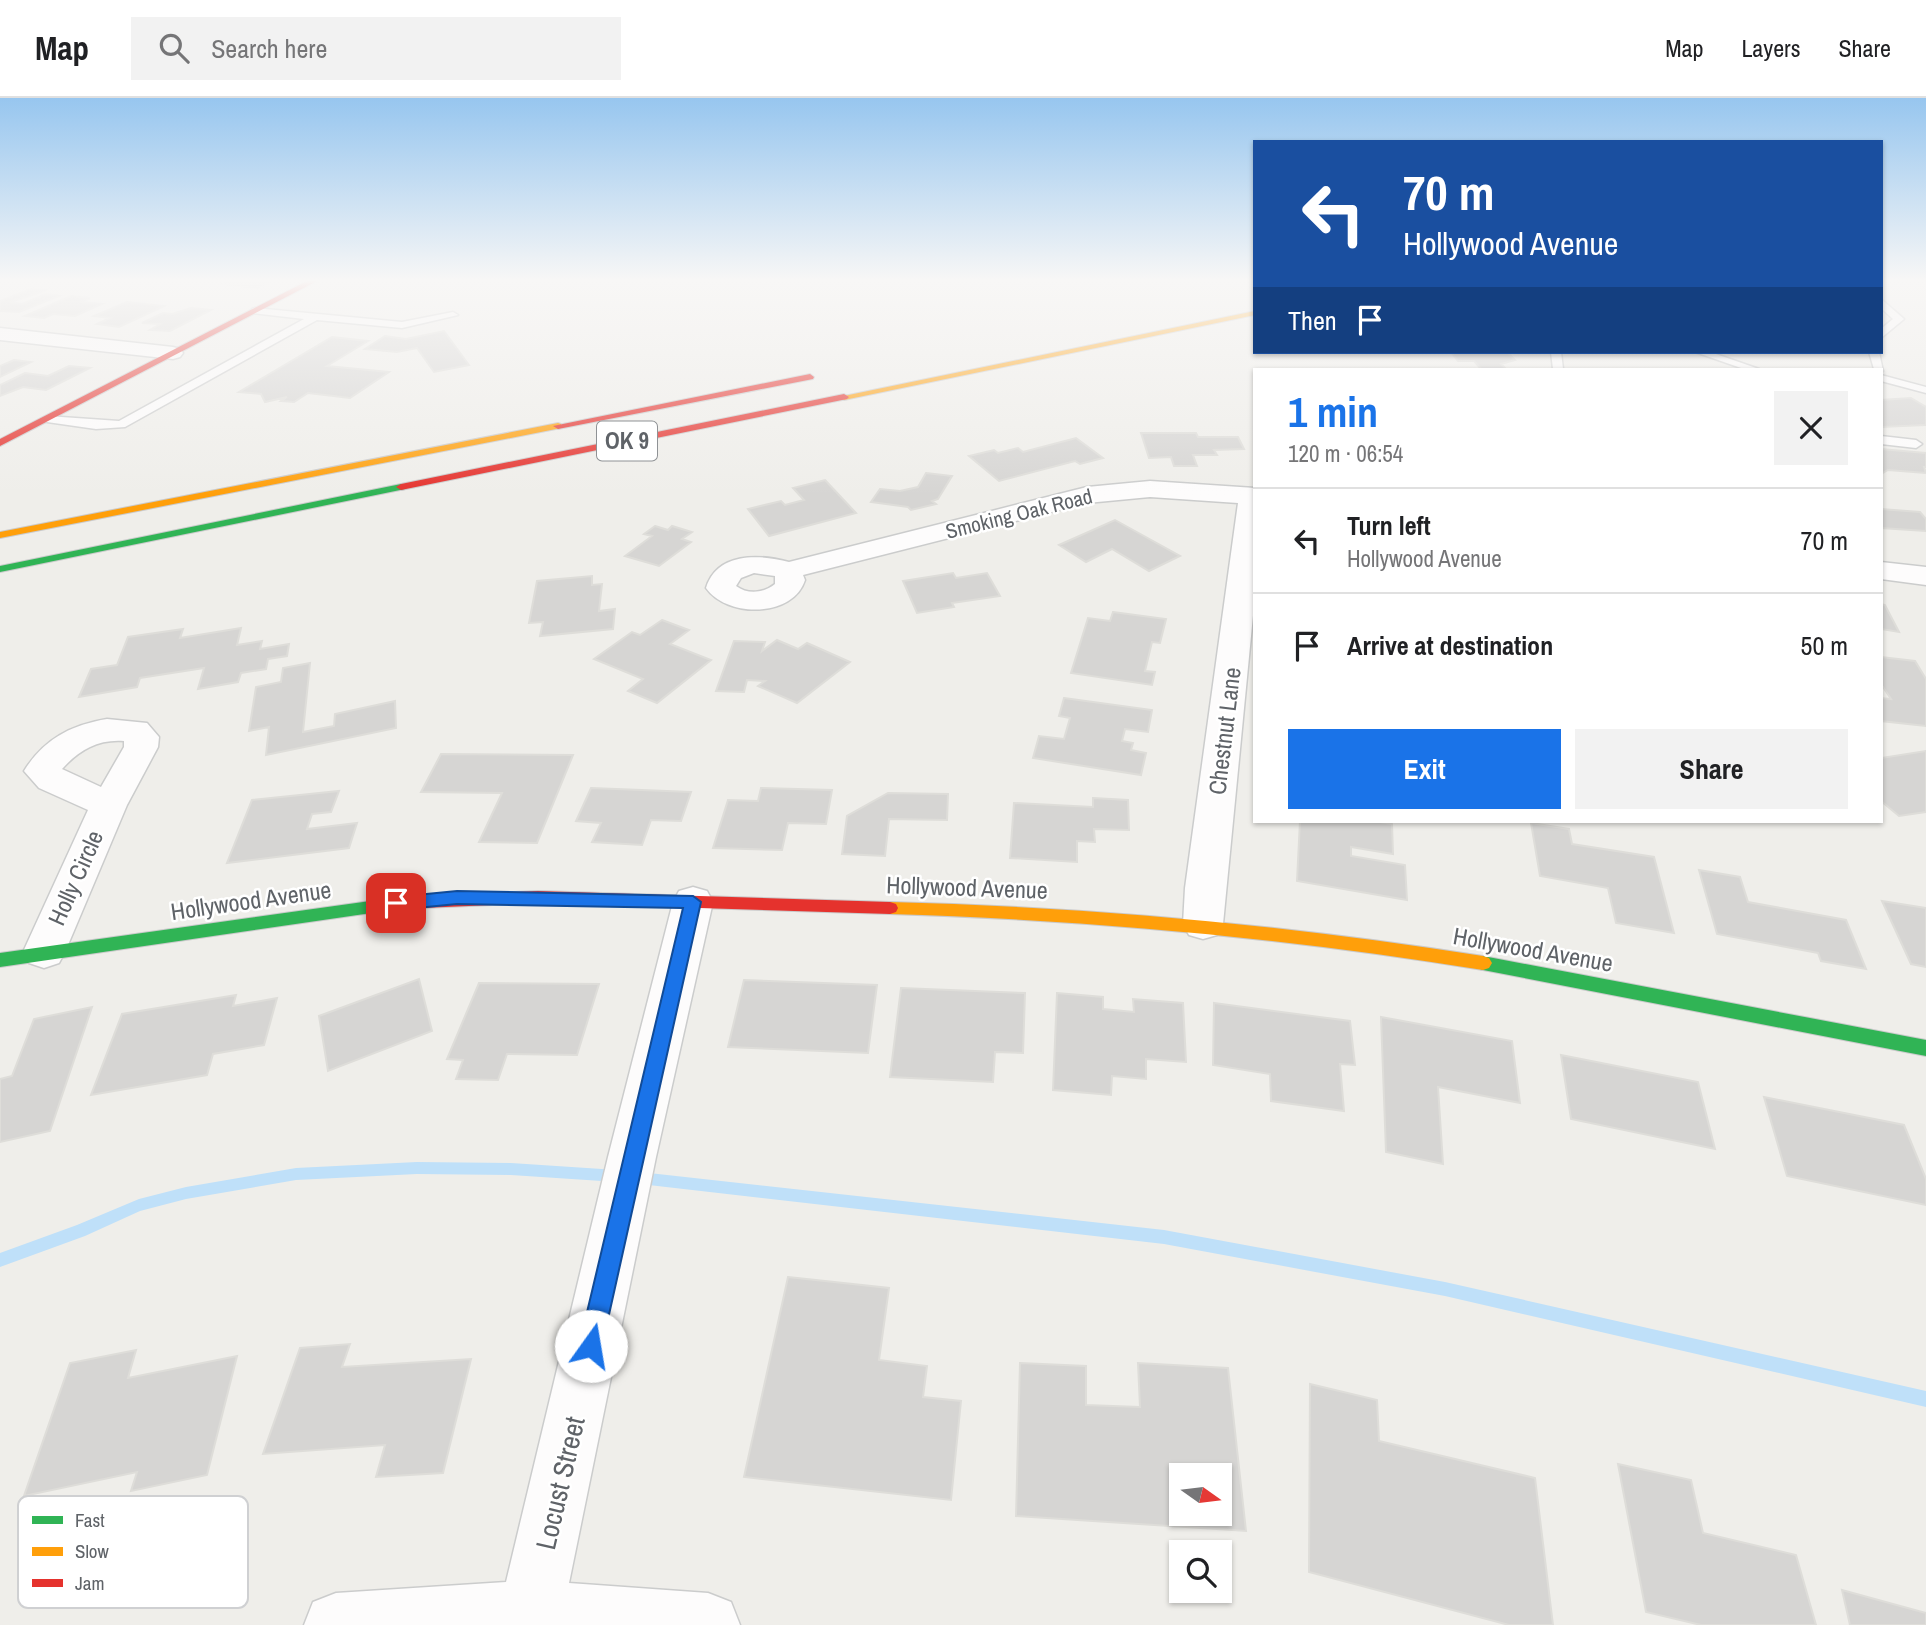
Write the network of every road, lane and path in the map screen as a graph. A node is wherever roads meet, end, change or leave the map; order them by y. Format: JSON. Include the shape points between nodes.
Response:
{"nodes":[{"id":1,"x":166,"y":352,"type":"edge"},
{"id":2,"x":252,"y":352,"type":"edge"},
{"id":3,"x":1063,"y":352,"type":"edge"},
{"id":4,"x":173,"y":353,"type":"joint"},
{"id":5,"x":1706,"y":354,"type":"edge"},
{"id":6,"x":1751,"y":368,"type":"edge"},
{"id":7,"x":830,"y":373,"type":"dead end"},
{"id":8,"x":1883,"y":379,"type":"edge"},
{"id":9,"x":1926,"y":390,"type":"edge"},
{"id":10,"x":47,"y":419,"type":"junction"},
{"id":11,"x":1883,"y":440,"type":"edge"},
{"id":12,"x":0,"y":443,"type":"edge"},
{"id":13,"x":1916,"y":444,"type":"dead end"},
{"id":14,"x":1253,"y":496,"type":"edge"},
{"id":15,"x":0,"y":534,"type":"edge"},
{"id":16,"x":0,"y":569,"type":"edge"},
{"id":17,"x":1883,"y":570,"type":"edge"},
{"id":18,"x":787,"y":571,"type":"dead end"},
{"id":19,"x":1926,"y":576,"type":"edge"},
{"id":20,"x":108,"y":805,"type":"dead end"},
{"id":21,"x":693,"y":902,"type":"junction"},
{"id":22,"x":1203,"y":924,"type":"junction"},
{"id":23,"x":44,"y":952,"type":"junction"},
{"id":24,"x":0,"y":960,"type":"edge"},
{"id":25,"x":1926,"y":1048,"type":"edge"},
{"id":26,"x":531,"y":1613,"type":"junction"},
{"id":27,"x":336,"y":1625,"type":"edge"},
{"id":28,"x":708,"y":1625,"type":"edge"}],
"edges":[{"from":1,"to":4,"type":"street"},
{"from":2,"to":10,"type":"lane","via":[[121,425]]},
{"from":3,"to":16,"type":"main road","number":"OK 9"},
{"from":4,"to":10,"type":"main road"},
{"from":5,"to":6,"type":"lane"},
{"from":7,"to":15,"type":"main road","number":"OK 9"},
{"from":8,"to":9,"type":"lane"},
{"from":10,"to":12,"type":"main road"},
{"from":11,"to":13,"type":"lane"},
{"from":14,"to":18,"type":"street","name":"Smoking Oak Road","via":[[1150,489],[1087,495]]},
{"from":14,"to":22,"type":"street","name":"Chestnut Lane"},
{"from":17,"to":19,"type":"street"},
{"from":20,"to":23,"type":"street","name":"Holly Circle"},
{"from":21,"to":22,"type":"main road","name":"Hollywood Avenue","via":[[1058,913]]},
{"from":21,"to":23,"type":"main road","name":"Hollywood Avenue","via":[[457,898]]},
{"from":21,"to":26,"type":"street","name":"Locust Street"},
{"from":22,"to":25,"type":"main road","name":"Hollywood Avenue","via":[[1423,954]]},
{"from":23,"to":24,"type":"main road","name":"Hollywood Avenue"},
{"from":26,"to":27,"type":"street"},
{"from":26,"to":28,"type":"street"}]}
